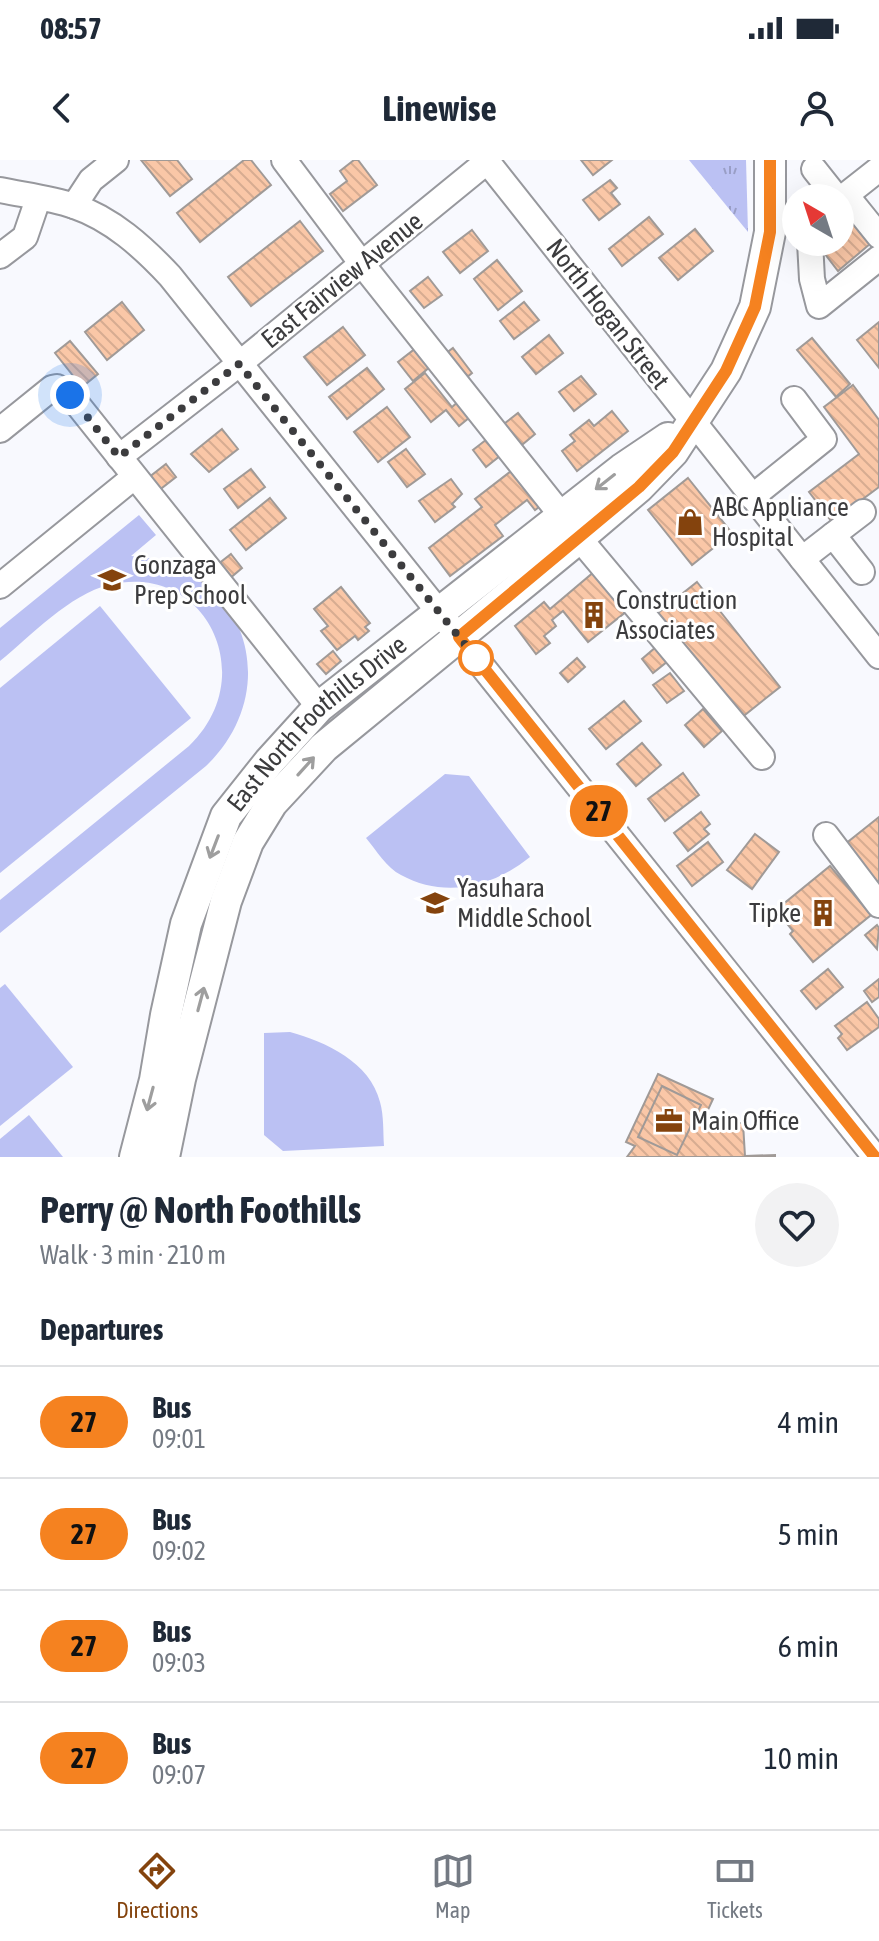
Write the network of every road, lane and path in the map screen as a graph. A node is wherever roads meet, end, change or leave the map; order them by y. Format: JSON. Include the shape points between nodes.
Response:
{"nodes":[{"id":1,"x":116,"y":160,"type":"edge"},
{"id":2,"x":284,"y":160,"type":"edge"},
{"id":3,"x":487,"y":160,"type":"edge"},
{"id":4,"x":770,"y":160,"type":"edge"},
{"id":5,"x":814,"y":169,"type":"dead end"},
{"id":6,"x":879,"y":169,"type":"edge"},
{"id":7,"x":828,"y":184,"type":"edge"},
{"id":8,"x":854,"y":188,"type":"edge"},
{"id":9,"x":0,"y":190,"type":"edge"},
{"id":10,"x":38,"y":199,"type":"junction"},
{"id":11,"x":74,"y":206,"type":"junction"},
{"id":12,"x":854,"y":211,"type":"edge"},
{"id":13,"x":879,"y":236,"type":"edge"},
{"id":14,"x":0,"y":256,"type":"edge"},
{"id":15,"x":811,"y":256,"type":"edge"},
{"id":16,"x":879,"y":258,"type":"edge"},
{"id":17,"x":362,"y":264,"type":"junction"},
{"id":18,"x":239,"y":364,"type":"junction"},
{"id":19,"x":794,"y":399,"type":"dead end"},
{"id":20,"x":692,"y":422,"type":"junction"},
{"id":21,"x":0,"y":430,"type":"edge"},
{"id":22,"x":119,"y":457,"type":"junction"},
{"id":23,"x":134,"y":477,"type":"junction"},
{"id":24,"x":752,"y":497,"type":"junction"},
{"id":25,"x":863,"y":512,"type":"dead end"},
{"id":26,"x":571,"y":527,"type":"junction"},
{"id":27,"x":833,"y":535,"type":"junction"},
{"id":28,"x":802,"y":559,"type":"junction"},
{"id":29,"x":862,"y":572,"type":"dead end"},
{"id":30,"x":0,"y":586,"type":"edge"},
{"id":31,"x":439,"y":612,"type":"junction"},
{"id":32,"x":459,"y":637,"type":"junction"},
{"id":33,"x":879,"y":656,"type":"edge"},
{"id":34,"x":319,"y":707,"type":"junction"},
{"id":35,"x":762,"y":757,"type":"dead end"},
{"id":36,"x":826,"y":835,"type":"dead end"},
{"id":37,"x":879,"y":905,"type":"edge"},
{"id":38,"x":874,"y":1148,"type":"edge"},
{"id":39,"x":135,"y":1157,"type":"edge"},
{"id":40,"x":164,"y":1157,"type":"edge"}],
"edges":[{"from":1,"to":11,"type":"street","via":[[91,180]]},
{"from":2,"to":17,"type":"street"},
{"from":3,"to":17,"type":"street","name":"East Fairview Avenue"},
{"from":3,"to":20,"type":"street","name":"North Hogan Street"},
{"from":4,"to":20,"type":"main road","name":"East North Foothills Drive","via":[[770,232],[755,307],[726,371]]},
{"from":5,"to":7,"type":"street"},
{"from":6,"to":8,"type":"street"},
{"from":9,"to":10,"type":"street"},
{"from":10,"to":11,"type":"street"},
{"from":10,"to":14,"type":"street","via":[[25,237]]},
{"from":11,"to":18,"type":"street","via":[[112,224],[148,252]]},
{"from":12,"to":13,"type":"street"},
{"from":15,"to":16,"type":"street","via":[[819,306]]},
{"from":17,"to":18,"type":"street","name":"East Fairview Avenue"},
{"from":17,"to":26,"type":"street"},
{"from":18,"to":22,"type":"street","name":"East Fairview Avenue"},
{"from":18,"to":31,"type":"street"},
{"from":19,"to":24,"type":"street","via":[[824,439]]},
{"from":20,"to":24,"type":"street","name":"North Hogan Street"},
{"from":20,"to":26,"type":"main road","name":"East North Foothills Drive","via":[[622,469]]},
{"from":21,"to":22,"type":"street","via":[[57,387],[70,395]]},
{"from":22,"to":23,"type":"street"},
{"from":23,"to":30,"type":"street"},
{"from":23,"to":34,"type":"street"},
{"from":24,"to":28,"type":"street","name":"North Hogan Street"},
{"from":25,"to":27,"type":"street"},
{"from":26,"to":31,"type":"main road","name":"East North Foothills Drive"},
{"from":26,"to":32,"type":"main road","name":"East North Foothills Drive"},
{"from":26,"to":35,"type":"street"},
{"from":27,"to":28,"type":"street"},
{"from":27,"to":29,"type":"street"},
{"from":28,"to":33,"type":"street","name":"North Hogan Street"},
{"from":31,"to":32,"type":"street"},
{"from":31,"to":34,"type":"main road","name":"East North Foothills Drive"},
{"from":32,"to":38,"type":"street"},
{"from":40,"to":32,"type":"main road","name":"East North Foothills Drive","one_way":true,"via":[[226,901],[248,842],[272,803],[324,747]]},
{"from":34,"to":39,"type":"main road","name":"East North Foothills Drive","one_way":true,"via":[[226,816],[186,924]]},
{"from":36,"to":37,"type":"street"}]}
